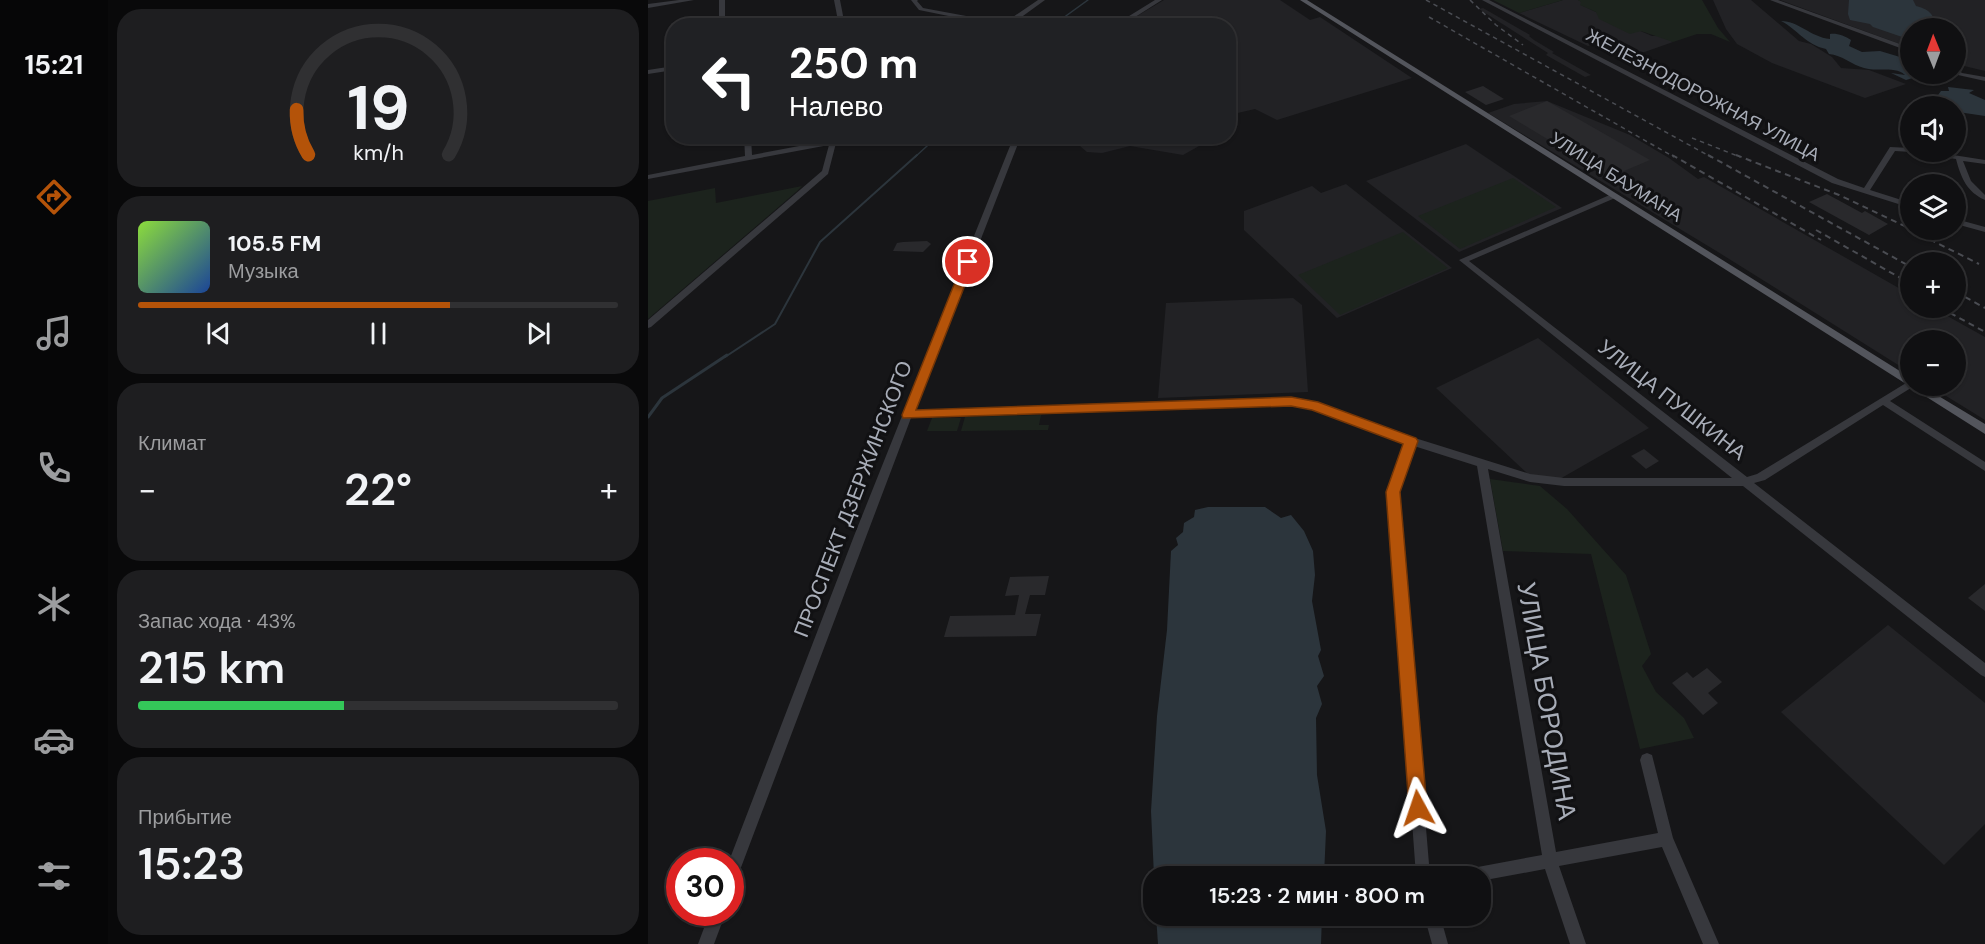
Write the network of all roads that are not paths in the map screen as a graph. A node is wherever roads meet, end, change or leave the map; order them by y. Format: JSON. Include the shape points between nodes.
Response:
{"nodes":[{"id":1,"x":691,"y":0,"type":"edge"},
{"id":2,"x":722,"y":0,"type":"edge"},
{"id":3,"x":837,"y":0,"type":"edge"},
{"id":4,"x":915,"y":0,"type":"edge"},
{"id":5,"x":1042,"y":0,"type":"edge"},
{"id":6,"x":1159,"y":0,"type":"edge"},
{"id":7,"x":1303,"y":0,"type":"edge"},
{"id":8,"x":1485,"y":0,"type":"edge"},
{"id":9,"x":1773,"y":0,"type":"edge"},
{"id":10,"x":648,"y":6,"type":"edge"},
{"id":11,"x":722,"y":18,"type":"edge"},
{"id":12,"x":840,"y":18,"type":"edge"},
{"id":13,"x":968,"y":18,"type":"edge"},
{"id":14,"x":1015,"y":18,"type":"edge"},
{"id":15,"x":1129,"y":18,"type":"edge"},
{"id":16,"x":1900,"y":46,"type":"edge"},
{"id":17,"x":666,"y":69,"type":"edge"},
{"id":18,"x":648,"y":72,"type":"edge"},
{"id":19,"x":1966,"y":75,"type":"edge"},
{"id":20,"x":1985,"y":79,"type":"edge"},
{"id":21,"x":748,"y":144,"type":"edge"},
{"id":22,"x":818,"y":144,"type":"edge"},
{"id":23,"x":832,"y":144,"type":"edge"},
{"id":24,"x":1015,"y":144,"type":"edge"},
{"id":25,"x":1900,"y":149,"type":"edge"},
{"id":26,"x":749,"y":158,"type":"junction"},
{"id":27,"x":1966,"y":159,"type":"edge"},
{"id":28,"x":1960,"y":162,"type":"edge"},
{"id":29,"x":1985,"y":162,"type":"edge"},
{"id":30,"x":648,"y":177,"type":"edge"},
{"id":31,"x":1866,"y":191,"type":"junction"},
{"id":32,"x":1612,"y":196,"type":"junction"},
{"id":33,"x":1985,"y":198,"type":"edge"},
{"id":34,"x":1900,"y":202,"type":"edge"},
{"id":35,"x":1966,"y":224,"type":"edge"},
{"id":36,"x":1985,"y":230,"type":"edge"},
{"id":37,"x":648,"y":325,"type":"edge"},
{"id":38,"x":1900,"y":376,"type":"edge"},
{"id":39,"x":1900,"y":391,"type":"edge"},
{"id":40,"x":1932,"y":396,"type":"edge"},
{"id":41,"x":1883,"y":401,"type":"junction"},
{"id":42,"x":908,"y":415,"type":"junction"},
{"id":43,"x":1985,"y":430,"type":"edge"},
{"id":44,"x":1411,"y":441,"type":"junction"},
{"id":45,"x":1482,"y":463,"type":"junction"},
{"id":46,"x":1985,"y":467,"type":"edge"},
{"id":47,"x":1745,"y":482,"type":"junction"},
{"id":48,"x":1985,"y":671,"type":"edge"},
{"id":49,"x":1647,"y":760,"type":"dead end"},
{"id":50,"x":1666,"y":839,"type":"junction"},
{"id":51,"x":742,"y":848,"type":"edge"},
{"id":52,"x":1550,"y":862,"type":"junction"},
{"id":53,"x":1422,"y":866,"type":"edge"},
{"id":54,"x":1491,"y":872,"type":"edge"},
{"id":55,"x":713,"y":926,"type":"edge"},
{"id":56,"x":1435,"y":926,"type":"edge"},
{"id":57,"x":706,"y":944,"type":"edge"},
{"id":58,"x":1440,"y":944,"type":"edge"},
{"id":59,"x":1578,"y":944,"type":"edge"},
{"id":60,"x":1711,"y":944,"type":"edge"}],
"edges":[{"from":1,"to":10,"type":"street"},
{"from":2,"to":11,"type":"street"},
{"from":3,"to":12,"type":"street"},
{"from":4,"to":13,"type":"street","via":[[921,9]]},
{"from":5,"to":14,"type":"street"},
{"from":6,"to":15,"type":"street"},
{"from":7,"to":32,"type":"main road","name":"УЛИЦА БАУМАНА"},
{"from":8,"to":31,"type":"street","name":"ЖЕЛЕЗНОДОРОЖНАЯ УЛИЦА","via":[[1835,182]]},
{"from":9,"to":16,"type":"street"},
{"from":17,"to":18,"type":"street"},
{"from":19,"to":20,"type":"street"},
{"from":21,"to":26,"type":"street"},
{"from":22,"to":26,"type":"street"},
{"from":23,"to":37,"type":"street","via":[[825,172]]},
{"from":24,"to":42,"type":"street","name":"ПРОСПЕКТ ДЗЕРЖИНСКОГО"},
{"from":25,"to":31,"type":"street","via":[[1893,149]]},
{"from":26,"to":30,"type":"street"},
{"from":27,"to":29,"type":"street"},
{"from":28,"to":33,"type":"street","via":[[1965,183]]},
{"from":31,"to":34,"type":"street","name":"ЖЕЛЕЗНОДОРОЖНАЯ УЛИЦА"},
{"from":32,"to":38,"type":"main road","name":"УЛИЦА БАУМАНА"},
{"from":32,"to":47,"type":"street","name":"УЛИЦА ПУШКИНА","via":[[1463,260]]},
{"from":35,"to":36,"type":"street"},
{"from":39,"to":41,"type":"street"},
{"from":40,"to":43,"type":"main road","name":"УЛИЦА БАУМАНА"},
{"from":41,"to":46,"type":"street"},
{"from":41,"to":47,"type":"street","via":[[1761,477]]},
{"from":42,"to":44,"type":"street","via":[[1291,401]]},
{"from":42,"to":51,"type":"street","name":"ПРОСПЕКТ ДЗЕРЖИНСКОГО"},
{"from":44,"to":45,"type":"street"},
{"from":44,"to":53,"type":"street","via":[[1393,492]]},
{"from":45,"to":47,"type":"street","via":[[1530,478],[1564,482]]},
{"from":45,"to":52,"type":"street","name":"УЛИЦА БОРОДИНА"},
{"from":47,"to":48,"type":"street","name":"УЛИЦА ПУШКИНА"},
{"from":49,"to":50,"type":"street"},
{"from":50,"to":52,"type":"street"},
{"from":50,"to":60,"type":"street"},
{"from":52,"to":54,"type":"street"},
{"from":52,"to":59,"type":"street","name":"УЛИЦА БОРОДИНА"},
{"from":55,"to":57,"type":"street"},
{"from":56,"to":58,"type":"street"}]}
